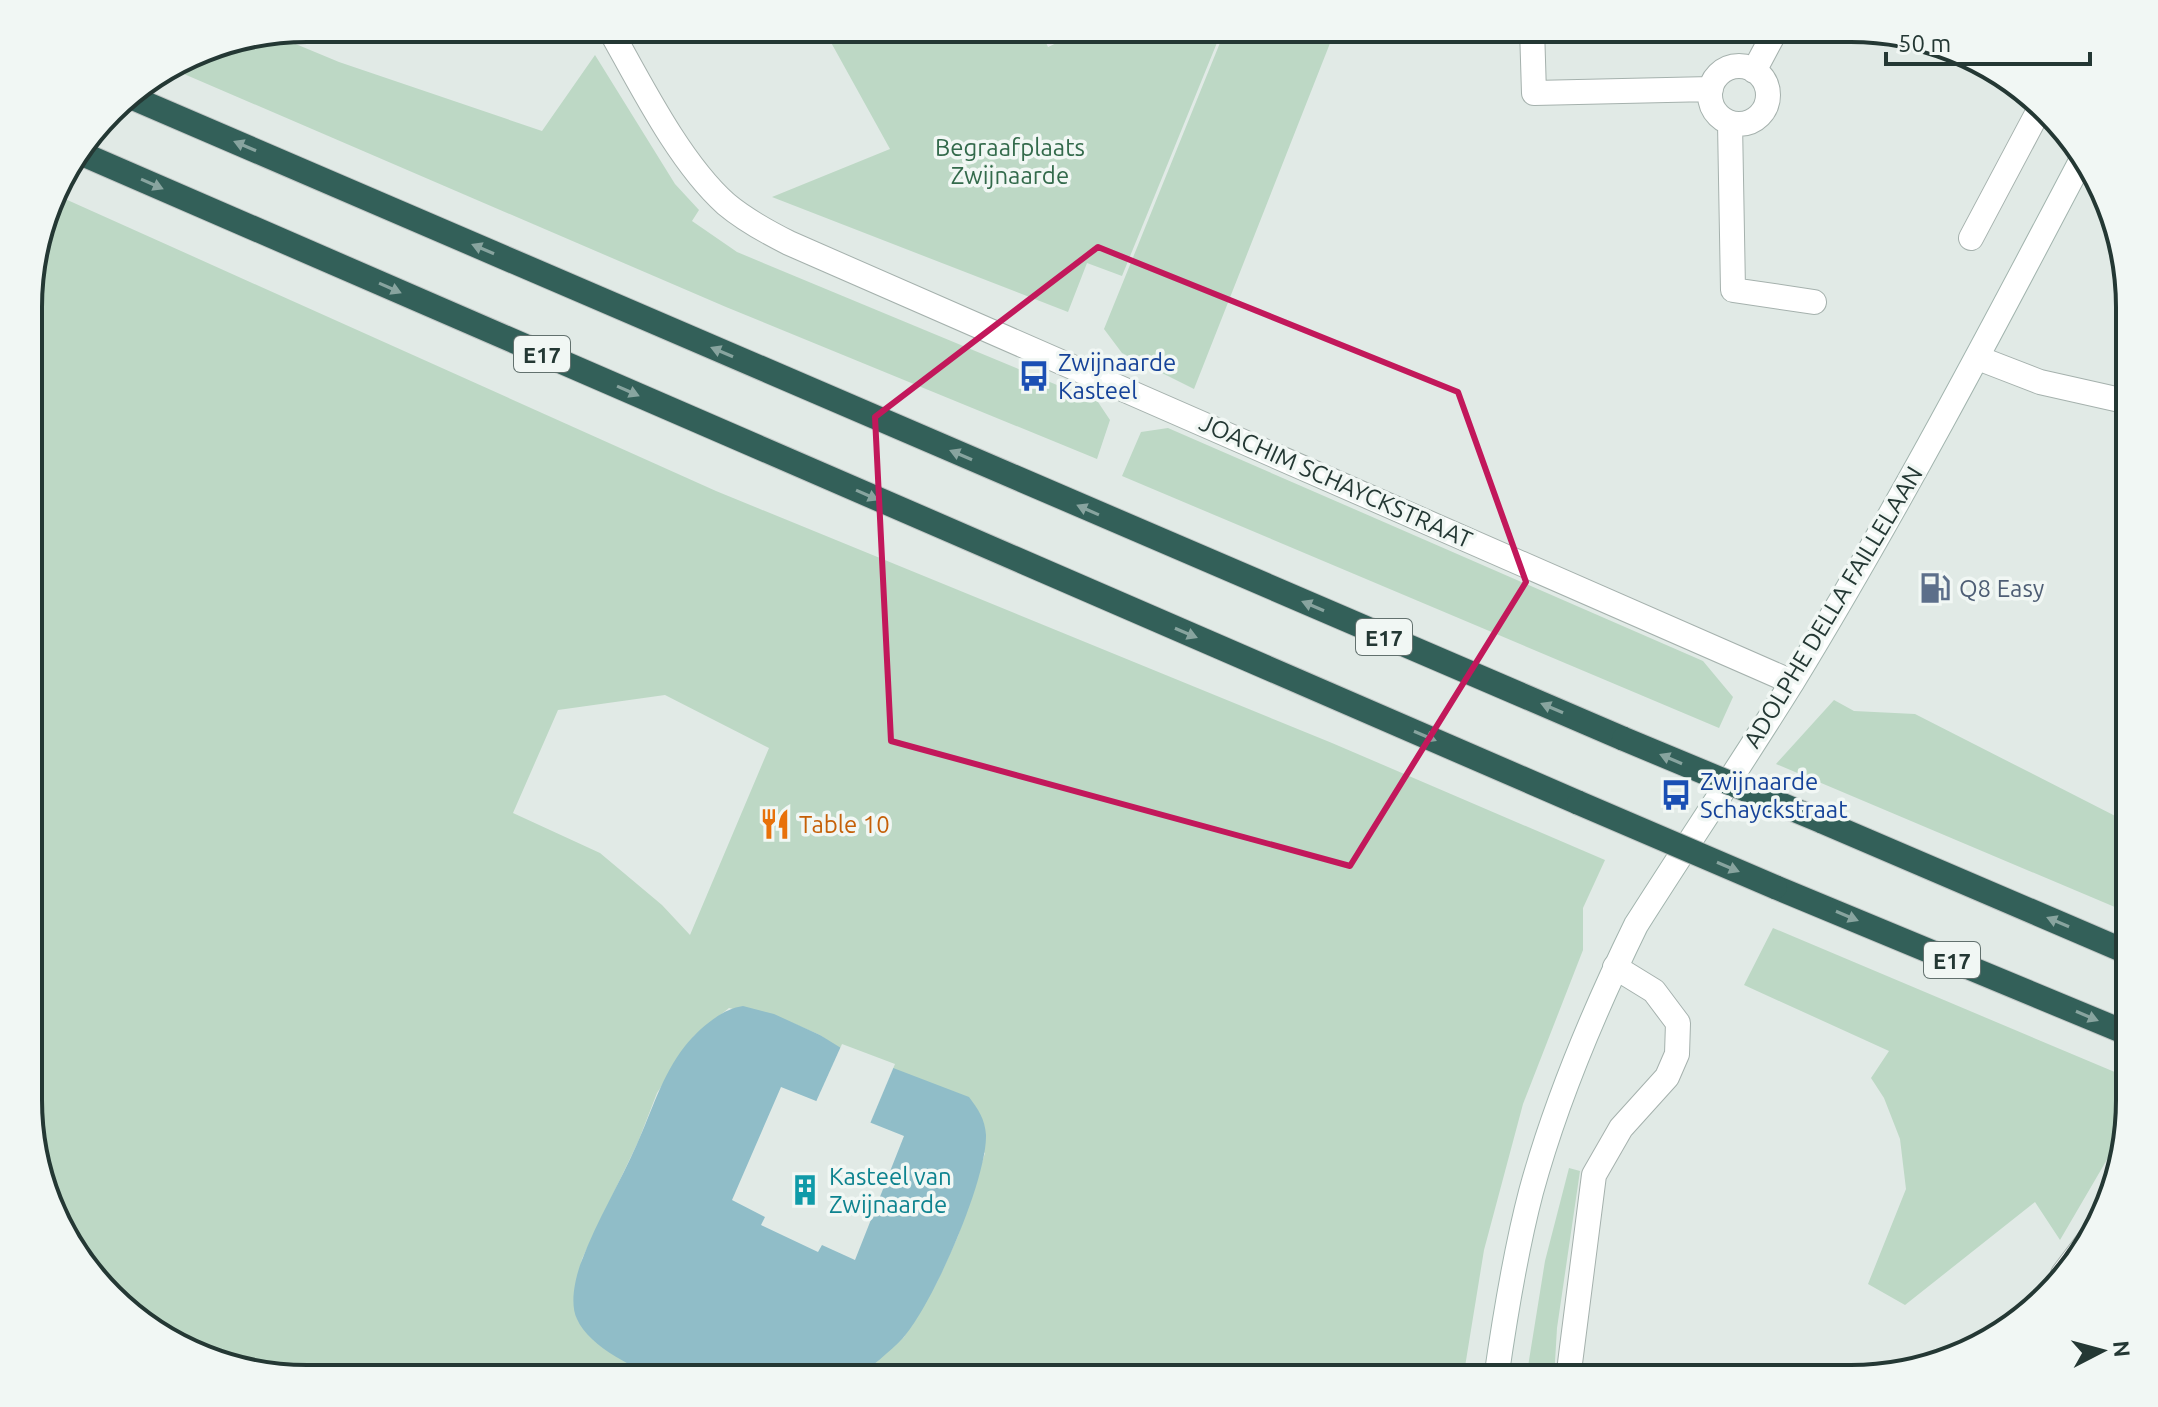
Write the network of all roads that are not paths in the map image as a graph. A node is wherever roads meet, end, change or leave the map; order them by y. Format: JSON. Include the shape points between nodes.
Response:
{"nodes":[{"id":1,"x":1532,"y":42,"type":"edge"},
{"id":2,"x":1769,"y":42,"type":"edge"},
{"id":3,"x":617,"y":43,"type":"edge"},
{"id":4,"x":1754,"y":71,"type":"junction"},
{"id":5,"x":1711,"y":89,"type":"junction"},
{"id":6,"x":141,"y":101,"type":"edge"},
{"id":7,"x":2036,"y":116,"type":"edge"},
{"id":8,"x":1730,"y":123,"type":"junction"},
{"id":9,"x":89,"y":157,"type":"edge"},
{"id":10,"x":2077,"y":168,"type":"edge"},
{"id":11,"x":1971,"y":238,"type":"dead end"},
{"id":12,"x":1814,"y":302,"type":"dead end"},
{"id":13,"x":1978,"y":358,"type":"junction"},
{"id":14,"x":2115,"y":399,"type":"edge"},
{"id":15,"x":1792,"y":682,"type":"junction"},
{"id":16,"x":2115,"y":947,"type":"edge"},
{"id":17,"x":1615,"y":967,"type":"junction"},
{"id":18,"x":2115,"y":1028,"type":"edge"},
{"id":19,"x":1498,"y":1364,"type":"edge"},
{"id":20,"x":1570,"y":1364,"type":"edge"}],
"edges":[{"from":1,"to":5,"type":"street","via":[[1534,93]]},
{"from":2,"to":4,"type":"street"},
{"from":3,"to":15,"type":"street","name":"JOACHIM SCHAYCKSTRAAT","via":[[701,176],[756,226]]},
{"from":4,"to":5,"type":"street","via":[[1725,69]]},
{"from":4,"to":8,"type":"street","via":[[1767,87],[1763,111],[1750,122]]},
{"from":5,"to":8,"type":"street","via":[[1716,114]]},
{"from":16,"to":6,"type":"highway","number":"E17","one_way":true,"bridge":true},
{"from":7,"to":11,"type":"street"},
{"from":8,"to":12,"type":"street","via":[[1733,290]]},
{"from":9,"to":18,"type":"highway","number":"E17","one_way":true,"bridge":true,"via":[[1579,803]]},
{"from":10,"to":13,"type":"street","name":"ADOLPHE DELLA FAILLELAAN"},
{"from":13,"to":14,"type":"street","via":[[2040,382]]},
{"from":13,"to":15,"type":"street","name":"ADOLPHE DELLA FAILLELAAN"},
{"from":15,"to":17,"type":"street","name":"ADOLPHE DELLA FAILLELAAN","via":[[1636,925]]},
{"from":17,"to":19,"type":"street","name":"ADOLPHE DELLA FAILLELAAN","via":[[1531,1192]]},
{"from":17,"to":20,"type":"street","via":[[1654,991],[1678,1023],[1677,1054],[1667,1077],[1621,1128],[1594,1175]]}]}
